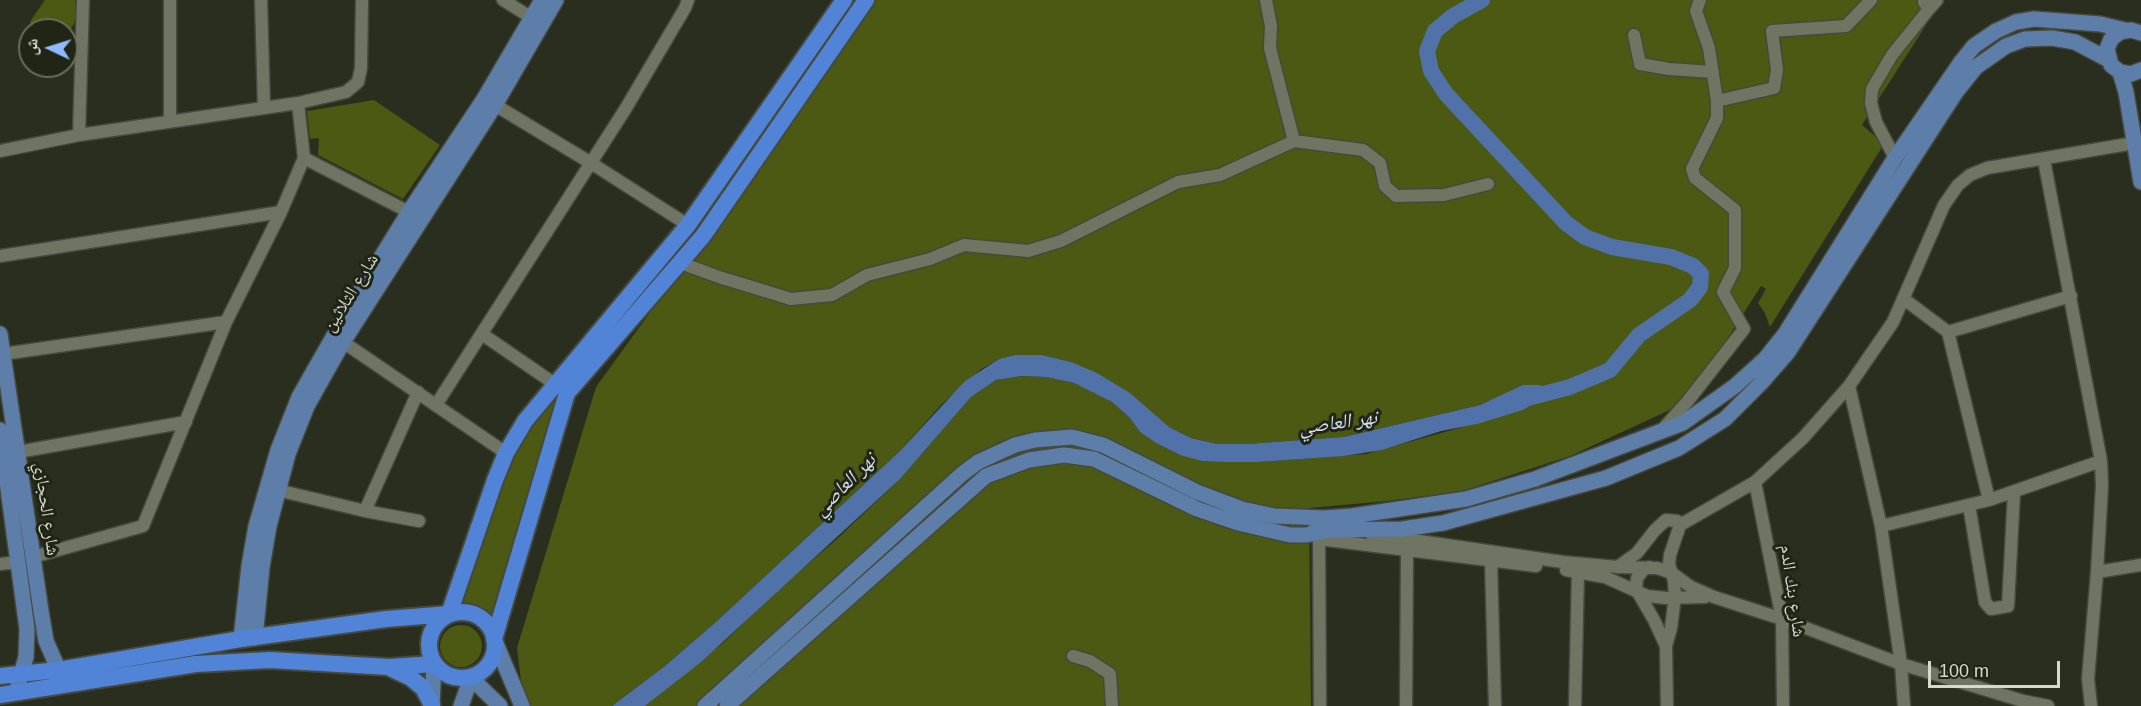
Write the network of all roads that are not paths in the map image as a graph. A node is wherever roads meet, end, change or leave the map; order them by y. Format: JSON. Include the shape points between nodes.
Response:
{"nodes":[{"id":1,"x":83,"y":0,"type":"edge"},
{"id":2,"x":170,"y":0,"type":"edge"},
{"id":3,"x":261,"y":0,"type":"edge"},
{"id":4,"x":362,"y":0,"type":"edge"},
{"id":5,"x":503,"y":0,"type":"edge"},
{"id":6,"x":542,"y":0,"type":"edge"},
{"id":7,"x":556,"y":0,"type":"edge"},
{"id":8,"x":688,"y":0,"type":"edge"},
{"id":9,"x":843,"y":0,"type":"edge"},
{"id":10,"x":866,"y":0,"type":"edge"},
{"id":11,"x":1266,"y":0,"type":"edge"},
{"id":12,"x":1700,"y":0,"type":"edge"},
{"id":13,"x":1871,"y":0,"type":"edge"},
{"id":14,"x":1930,"y":4,"type":"edge"},
{"id":15,"x":532,"y":18,"type":"junction"},
{"id":16,"x":2125,"y":30,"type":"junction"},
{"id":17,"x":2141,"y":33,"type":"edge"},
{"id":18,"x":1634,"y":35,"type":"dead end"},
{"id":19,"x":2109,"y":60,"type":"junction"},
{"id":20,"x":2141,"y":70,"type":"edge"},
{"id":21,"x":1713,"y":72,"type":"junction"},
{"id":22,"x":2120,"y":72,"type":"junction"},
{"id":23,"x":1717,"y":101,"type":"junction"},
{"id":24,"x":298,"y":103,"type":"junction"},
{"id":25,"x":495,"y":105,"type":"junction"},
{"id":26,"x":264,"y":107,"type":"junction"},
{"id":27,"x":170,"y":121,"type":"junction"},
{"id":28,"x":79,"y":135,"type":"junction"},
{"id":29,"x":1294,"y":141,"type":"junction"},
{"id":30,"x":2134,"y":143,"type":"junction"},
{"id":31,"x":0,"y":151,"type":"edge"},
{"id":32,"x":304,"y":158,"type":"junction"},
{"id":33,"x":1895,"y":158,"type":"junction"},
{"id":34,"x":2044,"y":160,"type":"junction"},
{"id":35,"x":591,"y":163,"type":"junction"},
{"id":36,"x":2141,"y":182,"type":"edge"},
{"id":37,"x":1488,"y":184,"type":"dead end"},
{"id":38,"x":281,"y":212,"type":"junction"},
{"id":39,"x":410,"y":212,"type":"junction"},
{"id":40,"x":688,"y":225,"type":"junction"},
{"id":41,"x":0,"y":256,"type":"edge"},
{"id":42,"x":681,"y":263,"type":"junction"},
{"id":43,"x":2071,"y":296,"type":"junction"},
{"id":44,"x":1904,"y":299,"type":"junction"},
{"id":45,"x":353,"y":315,"type":"junction"},
{"id":46,"x":226,"y":322,"type":"junction"},
{"id":47,"x":1948,"y":332,"type":"junction"},
{"id":48,"x":0,"y":334,"type":"edge"},
{"id":49,"x":482,"y":334,"type":"junction"},
{"id":50,"x":343,"y":342,"type":"junction"},
{"id":51,"x":3,"y":354,"type":"junction"},
{"id":52,"x":1849,"y":386,"type":"junction"},
{"id":53,"x":562,"y":389,"type":"junction"},
{"id":54,"x":418,"y":392,"type":"junction"},
{"id":55,"x":436,"y":405,"type":"junction"},
{"id":56,"x":186,"y":422,"type":"junction"},
{"id":57,"x":0,"y":430,"type":"edge"},
{"id":58,"x":1659,"y":433,"type":"junction"},
{"id":59,"x":18,"y":452,"type":"junction"},
{"id":60,"x":506,"y":453,"type":"junction"},
{"id":61,"x":2101,"y":461,"type":"junction"},
{"id":62,"x":1755,"y":482,"type":"junction"},
{"id":63,"x":277,"y":490,"type":"junction"},
{"id":64,"x":2014,"y":492,"type":"junction"},
{"id":65,"x":1989,"y":500,"type":"junction"},
{"id":66,"x":1969,"y":505,"type":"junction"},
{"id":67,"x":365,"y":511,"type":"junction"},
{"id":68,"x":419,"y":522,"type":"dead end"},
{"id":69,"x":1355,"y":523,"type":"junction"},
{"id":70,"x":1680,"y":525,"type":"junction"},
{"id":71,"x":1881,"y":526,"type":"junction"},
{"id":72,"x":1316,"y":530,"type":"junction"},
{"id":73,"x":1413,"y":540,"type":"junction"},
{"id":74,"x":26,"y":560,"type":"junction"},
{"id":75,"x":1491,"y":561,"type":"junction"},
{"id":76,"x":0,"y":564,"type":"edge"},
{"id":77,"x":2141,"y":565,"type":"edge"},
{"id":78,"x":1618,"y":567,"type":"junction"},
{"id":79,"x":1649,"y":567,"type":"junction"},
{"id":80,"x":1578,"y":572,"type":"junction"},
{"id":81,"x":2097,"y":572,"type":"junction"},
{"id":82,"x":1671,"y":573,"type":"junction"},
{"id":83,"x":1638,"y":594,"type":"junction"},
{"id":84,"x":1675,"y":597,"type":"junction"},
{"id":85,"x":1714,"y":597,"type":"junction"},
{"id":86,"x":449,"y":614,"type":"junction"},
{"id":87,"x":1782,"y":619,"type":"junction"},
{"id":88,"x":248,"y":638,"type":"junction"},
{"id":89,"x":494,"y":639,"type":"junction"},
{"id":90,"x":1666,"y":646,"type":"junction"},
{"id":91,"x":1072,"y":656,"type":"dead end"},
{"id":92,"x":434,"y":664,"type":"junction"},
{"id":93,"x":1901,"y":664,"type":"junction"},
{"id":94,"x":389,"y":667,"type":"junction"},
{"id":95,"x":21,"y":673,"type":"junction"},
{"id":96,"x":0,"y":676,"type":"edge"},
{"id":97,"x":59,"y":678,"type":"junction"},
{"id":98,"x":471,"y":678,"type":"junction"},
{"id":99,"x":20,"y":692,"type":"junction"},
{"id":100,"x":0,"y":695,"type":"edge"},
{"id":101,"x":2028,"y":703,"type":"edge"},
{"id":102,"x":432,"y":705,"type":"edge"},
{"id":103,"x":461,"y":706,"type":"edge"},
{"id":104,"x":500,"y":706,"type":"edge"},
{"id":105,"x":522,"y":706,"type":"edge"},
{"id":106,"x":705,"y":706,"type":"edge"},
{"id":107,"x":727,"y":706,"type":"edge"},
{"id":108,"x":1112,"y":706,"type":"edge"},
{"id":109,"x":1320,"y":706,"type":"edge"},
{"id":110,"x":1406,"y":706,"type":"edge"},
{"id":111,"x":1495,"y":706,"type":"edge"},
{"id":112,"x":1575,"y":706,"type":"edge"},
{"id":113,"x":1667,"y":706,"type":"edge"},
{"id":114,"x":1783,"y":706,"type":"edge"},
{"id":115,"x":1904,"y":706,"type":"edge"},
{"id":116,"x":2048,"y":706,"type":"edge"},
{"id":117,"x":2091,"y":706,"type":"edge"}],
"edges":[{"from":1,"to":28,"type":"street"},
{"from":2,"to":27,"type":"street"},
{"from":3,"to":26,"type":"street"},
{"from":4,"to":24,"type":"street","via":[[358,82],[346,92]]},
{"from":5,"to":15,"type":"street"},
{"from":6,"to":15,"type":"main road"},
{"from":7,"to":25,"type":"main road","name":"شارع الثلاثين"},
{"from":8,"to":35,"type":"street"},
{"from":9,"to":40,"type":"highway"},
{"from":10,"to":42,"type":"highway"},
{"from":11,"to":29,"type":"street","via":[[1270,48]]},
{"from":12,"to":21,"type":"street","via":[[1696,11]]},
{"from":13,"to":23,"type":"street","via":[[1845,26],[1772,31],[1777,70],[1774,88]]},
{"from":14,"to":33,"type":"street","via":[[1872,89],[1876,122]]},
{"from":15,"to":39,"type":"main road"},
{"from":16,"to":17,"type":"main road"},
{"from":16,"to":19,"type":"main road","via":[[2111,39],[2107,49]]},
{"from":16,"to":33,"type":"main road","via":[[2034,19],[1996,31],[1974,46],[1961,62]]},
{"from":18,"to":21,"type":"street","via":[[1641,64]]},
{"from":19,"to":22,"type":"main road"},
{"from":19,"to":73,"type":"main road","via":[[2075,42],[2025,39],[2006,46],[1976,67],[1788,352],[1725,418],[1678,448],[1606,478],[1443,523]]},
{"from":20,"to":22,"type":"main road","via":[[2131,74]]},
{"from":21,"to":23,"type":"street"},
{"from":22,"to":30,"type":"main road"},
{"from":23,"to":58,"type":"street","via":[[1717,118],[1692,169],[1695,178],[1735,210],[1735,268],[1723,292],[1744,329]]},
{"from":24,"to":26,"type":"street"},
{"from":24,"to":32,"type":"street"},
{"from":25,"to":35,"type":"street"},
{"from":25,"to":45,"type":"main road","name":"شارع الثلاثين"},
{"from":26,"to":27,"type":"street"},
{"from":27,"to":28,"type":"street"},
{"from":28,"to":31,"type":"street"},
{"from":29,"to":37,"type":"street","via":[[1363,150],[1380,163],[1385,186],[1396,196],[1444,195]]},
{"from":29,"to":42,"type":"street","via":[[1220,175],[1178,182],[1061,241],[1028,251],[964,246],[930,260],[867,275],[832,295],[791,299]]},
{"from":30,"to":34,"type":"street"},
{"from":30,"to":36,"type":"main road"},
{"from":32,"to":38,"type":"street"},
{"from":32,"to":39,"type":"street"},
{"from":33,"to":58,"type":"main road","via":[[1785,334],[1765,359],[1712,404]]},
{"from":34,"to":43,"type":"street"},
{"from":34,"to":44,"type":"street","via":[[1987,168],[1958,185],[1944,205]]},
{"from":35,"to":40,"type":"street"},
{"from":35,"to":49,"type":"street"},
{"from":38,"to":41,"type":"street"},
{"from":38,"to":46,"type":"street"},
{"from":39,"to":45,"type":"main road"},
{"from":40,"to":53,"type":"highway"},
{"from":42,"to":53,"type":"highway"},
{"from":43,"to":47,"type":"street"},
{"from":43,"to":61,"type":"street"},
{"from":44,"to":47,"type":"street"},
{"from":44,"to":52,"type":"street","via":[[1879,345]]},
{"from":45,"to":50,"type":"main road","name":"شارع الثلاثين"},
{"from":45,"to":88,"type":"main road","via":[[299,397],[278,450],[249,566]]},
{"from":46,"to":51,"type":"street"},
{"from":46,"to":56,"type":"street"},
{"from":47,"to":65,"type":"street"},
{"from":48,"to":51,"type":"main road","name":"شارع الحجازي"},
{"from":49,"to":53,"type":"street"},
{"from":49,"to":55,"type":"street"},
{"from":50,"to":54,"type":"street"},
{"from":50,"to":63,"type":"main road","name":"شارع الثلاثين","via":[[304,414]]},
{"from":51,"to":59,"type":"main road","name":"شارع الحجازي"},
{"from":52,"to":62,"type":"street","via":[[1803,438]]},
{"from":52,"to":71,"type":"street"},
{"from":53,"to":60,"type":"highway","via":[[525,421]]},
{"from":53,"to":89,"type":"highway"},
{"from":54,"to":55,"type":"street"},
{"from":54,"to":67,"type":"street"},
{"from":55,"to":60,"type":"street"},
{"from":56,"to":59,"type":"street"},
{"from":56,"to":74,"type":"street","via":[[143,526]]},
{"from":57,"to":74,"type":"main road"},
{"from":58,"to":69,"type":"main road","via":[[1535,479],[1466,499]]},
{"from":59,"to":74,"type":"main road","name":"شارع الحجازي"},
{"from":60,"to":86,"type":"highway"},
{"from":61,"to":64,"type":"street"},
{"from":61,"to":81,"type":"street"},
{"from":62,"to":70,"type":"street"},
{"from":62,"to":87,"type":"street","name":"شارع بنك الدم"},
{"from":63,"to":67,"type":"street"},
{"from":63,"to":88,"type":"main road","name":"شارع الثلاثين"},
{"from":64,"to":65,"type":"street"},
{"from":64,"to":66,"type":"street","via":[[2008,606],[1991,609],[1985,602]]},
{"from":65,"to":66,"type":"street"},
{"from":66,"to":71,"type":"street"},
{"from":67,"to":68,"type":"street"},
{"from":69,"to":72,"type":"main road"},
{"from":69,"to":73,"type":"main road"},
{"from":70,"to":78,"type":"street","via":[[1666,520],[1637,553]]},
{"from":70,"to":82,"type":"street","via":[[1670,555]]},
{"from":71,"to":93,"type":"street"},
{"from":72,"to":73,"type":"street"},
{"from":72,"to":106,"type":"main road","via":[[1197,492],[1103,445],[1072,437],[1016,445],[978,462],[962,474]]},
{"from":72,"to":107,"type":"main road","via":[[1290,535],[1238,523],[1197,509],[1094,459],[1064,455],[1029,460],[986,476]]},
{"from":72,"to":109,"type":"street"},
{"from":73,"to":75,"type":"street"},
{"from":73,"to":78,"type":"street"},
{"from":73,"to":110,"type":"street"},
{"from":74,"to":76,"type":"street"},
{"from":74,"to":95,"type":"main road","via":[[26,657]]},
{"from":74,"to":97,"type":"main road","name":"شارع الحجازي"},
{"from":75,"to":80,"type":"street"},
{"from":75,"to":111,"type":"street"},
{"from":77,"to":81,"type":"street"},
{"from":78,"to":79,"type":"street"},
{"from":79,"to":82,"type":"street"},
{"from":79,"to":83,"type":"street","via":[[1637,578]]},
{"from":80,"to":83,"type":"street","via":[[1605,578]]},
{"from":80,"to":112,"type":"street"},
{"from":81,"to":117,"type":"street","via":[[2088,679]]},
{"from":82,"to":84,"type":"street"},
{"from":82,"to":85,"type":"street"},
{"from":83,"to":84,"type":"street"},
{"from":83,"to":90,"type":"street"},
{"from":84,"to":85,"type":"street"},
{"from":84,"to":90,"type":"street"},
{"from":85,"to":87,"type":"street"},
{"from":86,"to":88,"type":"highway"},
{"from":86,"to":89,"type":"highway","via":[[465,612],[481,618],[492,630]]},
{"from":86,"to":92,"type":"highway","via":[[435,624],[429,640]]},
{"from":87,"to":93,"type":"street"},
{"from":87,"to":114,"type":"street","name":"شارع بنك الدم"},
{"from":88,"to":97,"type":"highway"},
{"from":89,"to":98,"type":"highway","via":[[490,663]]},
{"from":89,"to":105,"type":"main road"},
{"from":90,"to":113,"type":"street"},
{"from":91,"to":108,"type":"street","via":[[1090,661],[1110,674]]},
{"from":92,"to":94,"type":"highway"},
{"from":92,"to":98,"type":"highway","via":[[446,675]]},
{"from":92,"to":102,"type":"main road"},
{"from":93,"to":101,"type":"street"},
{"from":93,"to":115,"type":"street"},
{"from":94,"to":97,"type":"highway","via":[[270,660]]},
{"from":94,"to":102,"type":"highway","via":[[423,688]]},
{"from":95,"to":96,"type":"highway"},
{"from":95,"to":97,"type":"highway"},
{"from":95,"to":99,"type":"main road"},
{"from":97,"to":99,"type":"highway"},
{"from":98,"to":103,"type":"main road"},
{"from":98,"to":104,"type":"main road"},
{"from":99,"to":100,"type":"highway"},
{"from":101,"to":116,"type":"street"}]}
